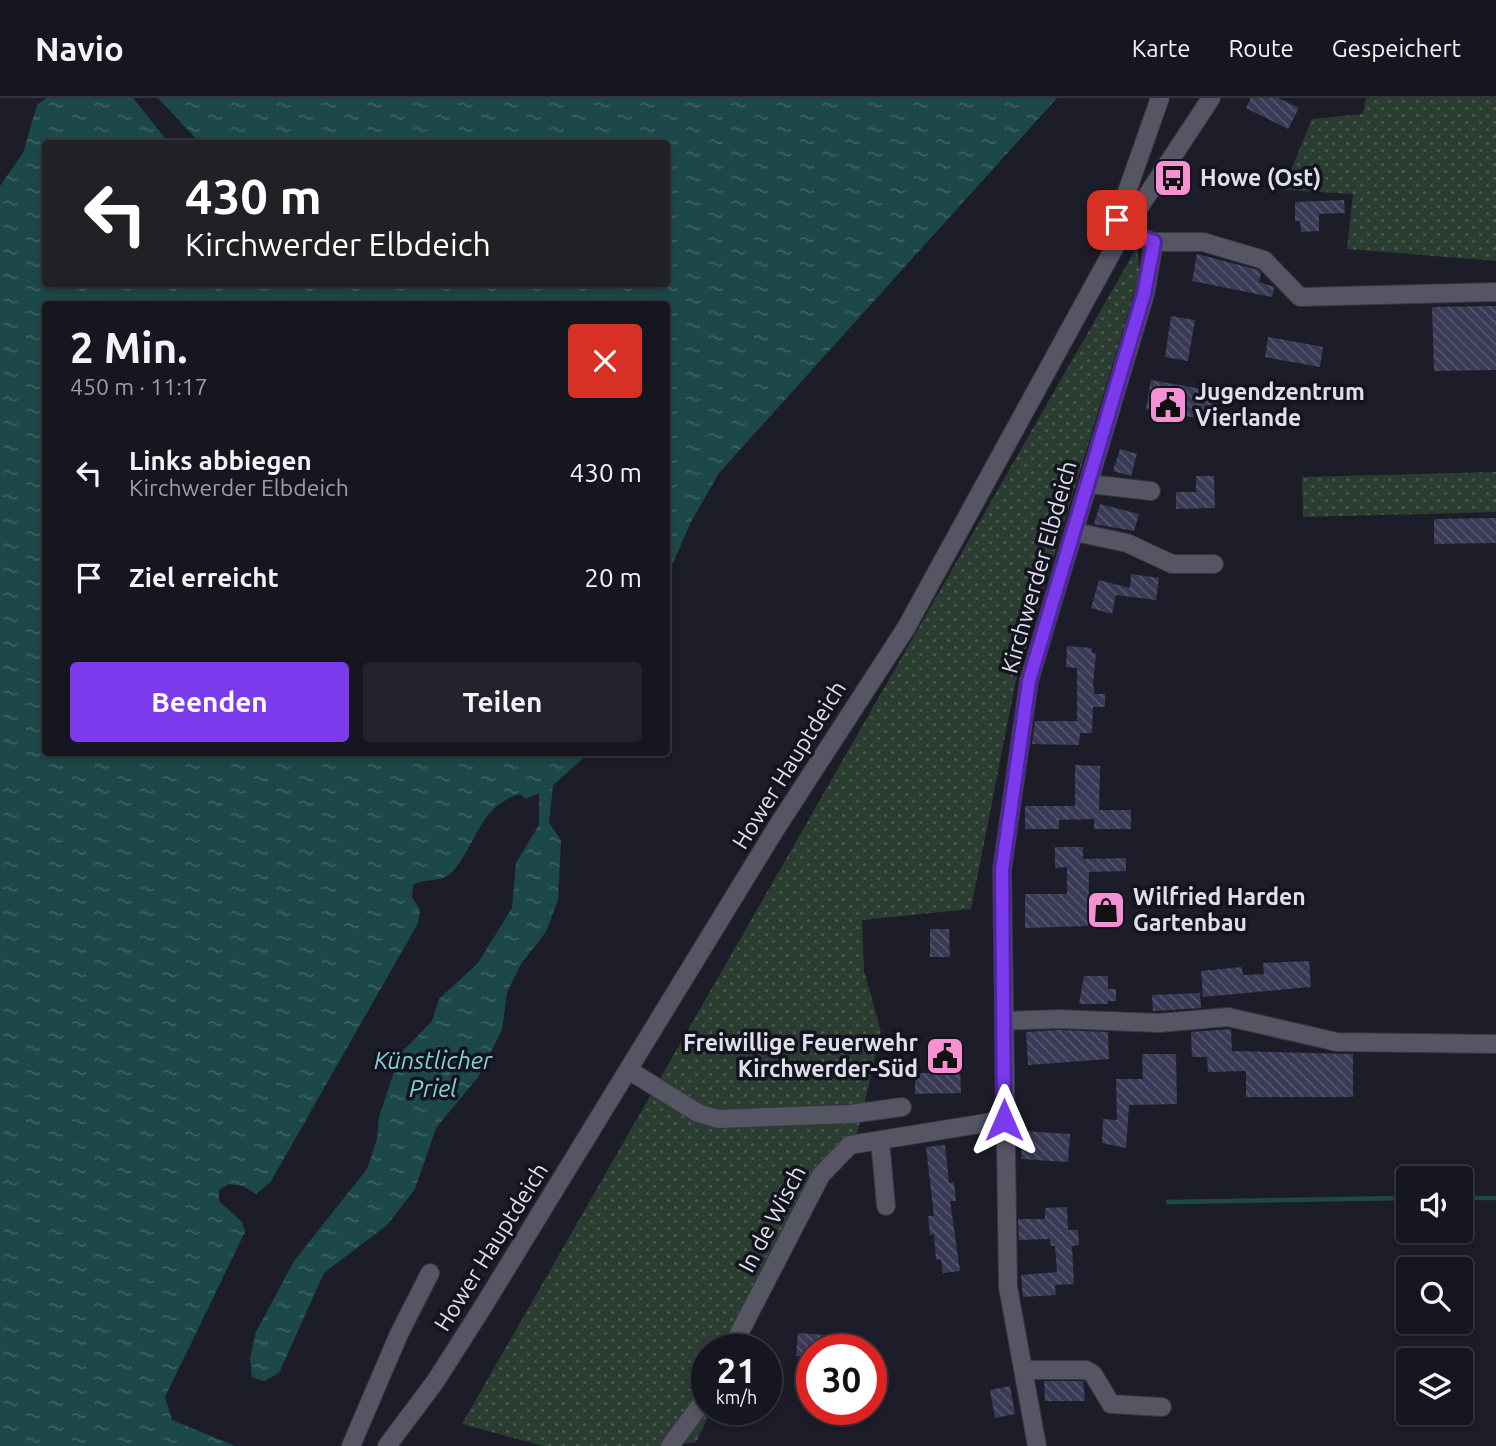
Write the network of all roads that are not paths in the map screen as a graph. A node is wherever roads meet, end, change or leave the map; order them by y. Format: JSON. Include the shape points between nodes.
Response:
{"nodes":[{"id":1,"x":1160,"y":98,"type":"edge"},
{"id":2,"x":1211,"y":98,"type":"edge"},
{"id":3,"x":1123,"y":232,"type":"junction"},
{"id":4,"x":1154,"y":242,"type":"junction"},
{"id":5,"x":1496,"y":292,"type":"edge"},
{"id":6,"x":1089,"y":484,"type":"junction"},
{"id":7,"x":1151,"y":491,"type":"dead end"},
{"id":8,"x":1075,"y":532,"type":"junction"},
{"id":9,"x":1214,"y":564,"type":"dead end"},
{"id":10,"x":1005,"y":1021,"type":"junction"},
{"id":11,"x":1496,"y":1044,"type":"edge"},
{"id":12,"x":630,"y":1071,"type":"junction"},
{"id":13,"x":902,"y":1107,"type":"dead end"},
{"id":14,"x":1004,"y":1120,"type":"junction"},
{"id":15,"x":880,"y":1140,"type":"junction"},
{"id":16,"x":886,"y":1206,"type":"dead end"},
{"id":17,"x":430,"y":1273,"type":"dead end"},
{"id":18,"x":739,"y":1334,"type":"edge"},
{"id":19,"x":1023,"y":1370,"type":"junction"},
{"id":20,"x":1162,"y":1407,"type":"dead end"},
{"id":21,"x":691,"y":1418,"type":"edge"},
{"id":22,"x":351,"y":1446,"type":"edge"},
{"id":23,"x":387,"y":1446,"type":"edge"},
{"id":24,"x":670,"y":1446,"type":"edge"},
{"id":25,"x":1037,"y":1446,"type":"edge"}],
"edges":[{"from":1,"to":3,"type":"street","via":[[1117,220]]},
{"from":2,"to":3,"type":"street","name":"Hower Hauptdeich"},
{"from":3,"to":4,"type":"street"},
{"from":3,"to":12,"type":"street","name":"Hower Hauptdeich","via":[[906,628],[775,830]]},
{"from":4,"to":5,"type":"street","via":[[1203,242],[1265,260],[1300,297]]},
{"from":4,"to":6,"type":"street","name":"Kirchwerder Elbdeich","via":[[1144,294]]},
{"from":6,"to":7,"type":"street"},
{"from":6,"to":8,"type":"street","name":"Kirchwerder Elbdeich"},
{"from":8,"to":9,"type":"street","via":[[1142,548],[1172,564]]},
{"from":8,"to":10,"type":"street","name":"Kirchwerder Elbdeich","via":[[1029,681],[1002,870]]},
{"from":10,"to":11,"type":"street","via":[[1159,1023],[1228,1017],[1337,1042]]},
{"from":10,"to":14,"type":"street","name":"Kirchwerder Elbdeich"},
{"from":12,"to":13,"type":"street","via":[[698,1113],[718,1119],[838,1115]]},
{"from":12,"to":23,"type":"street","name":"Hower Hauptdeich","via":[[468,1331]]},
{"from":14,"to":15,"type":"street","name":"In de Wisch"},
{"from":14,"to":19,"type":"street","name":"Kirchwerder Elbdeich","via":[[1008,1287]]},
{"from":15,"to":16,"type":"street"},
{"from":15,"to":18,"type":"street","name":"In de Wisch","via":[[850,1145],[821,1174]]},
{"from":17,"to":22,"type":"street"},
{"from":19,"to":20,"type":"street","via":[[1086,1370],[1111,1404]]},
{"from":19,"to":25,"type":"street","name":"Kirchwerder Elbdeich"},
{"from":21,"to":24,"type":"street"}]}
